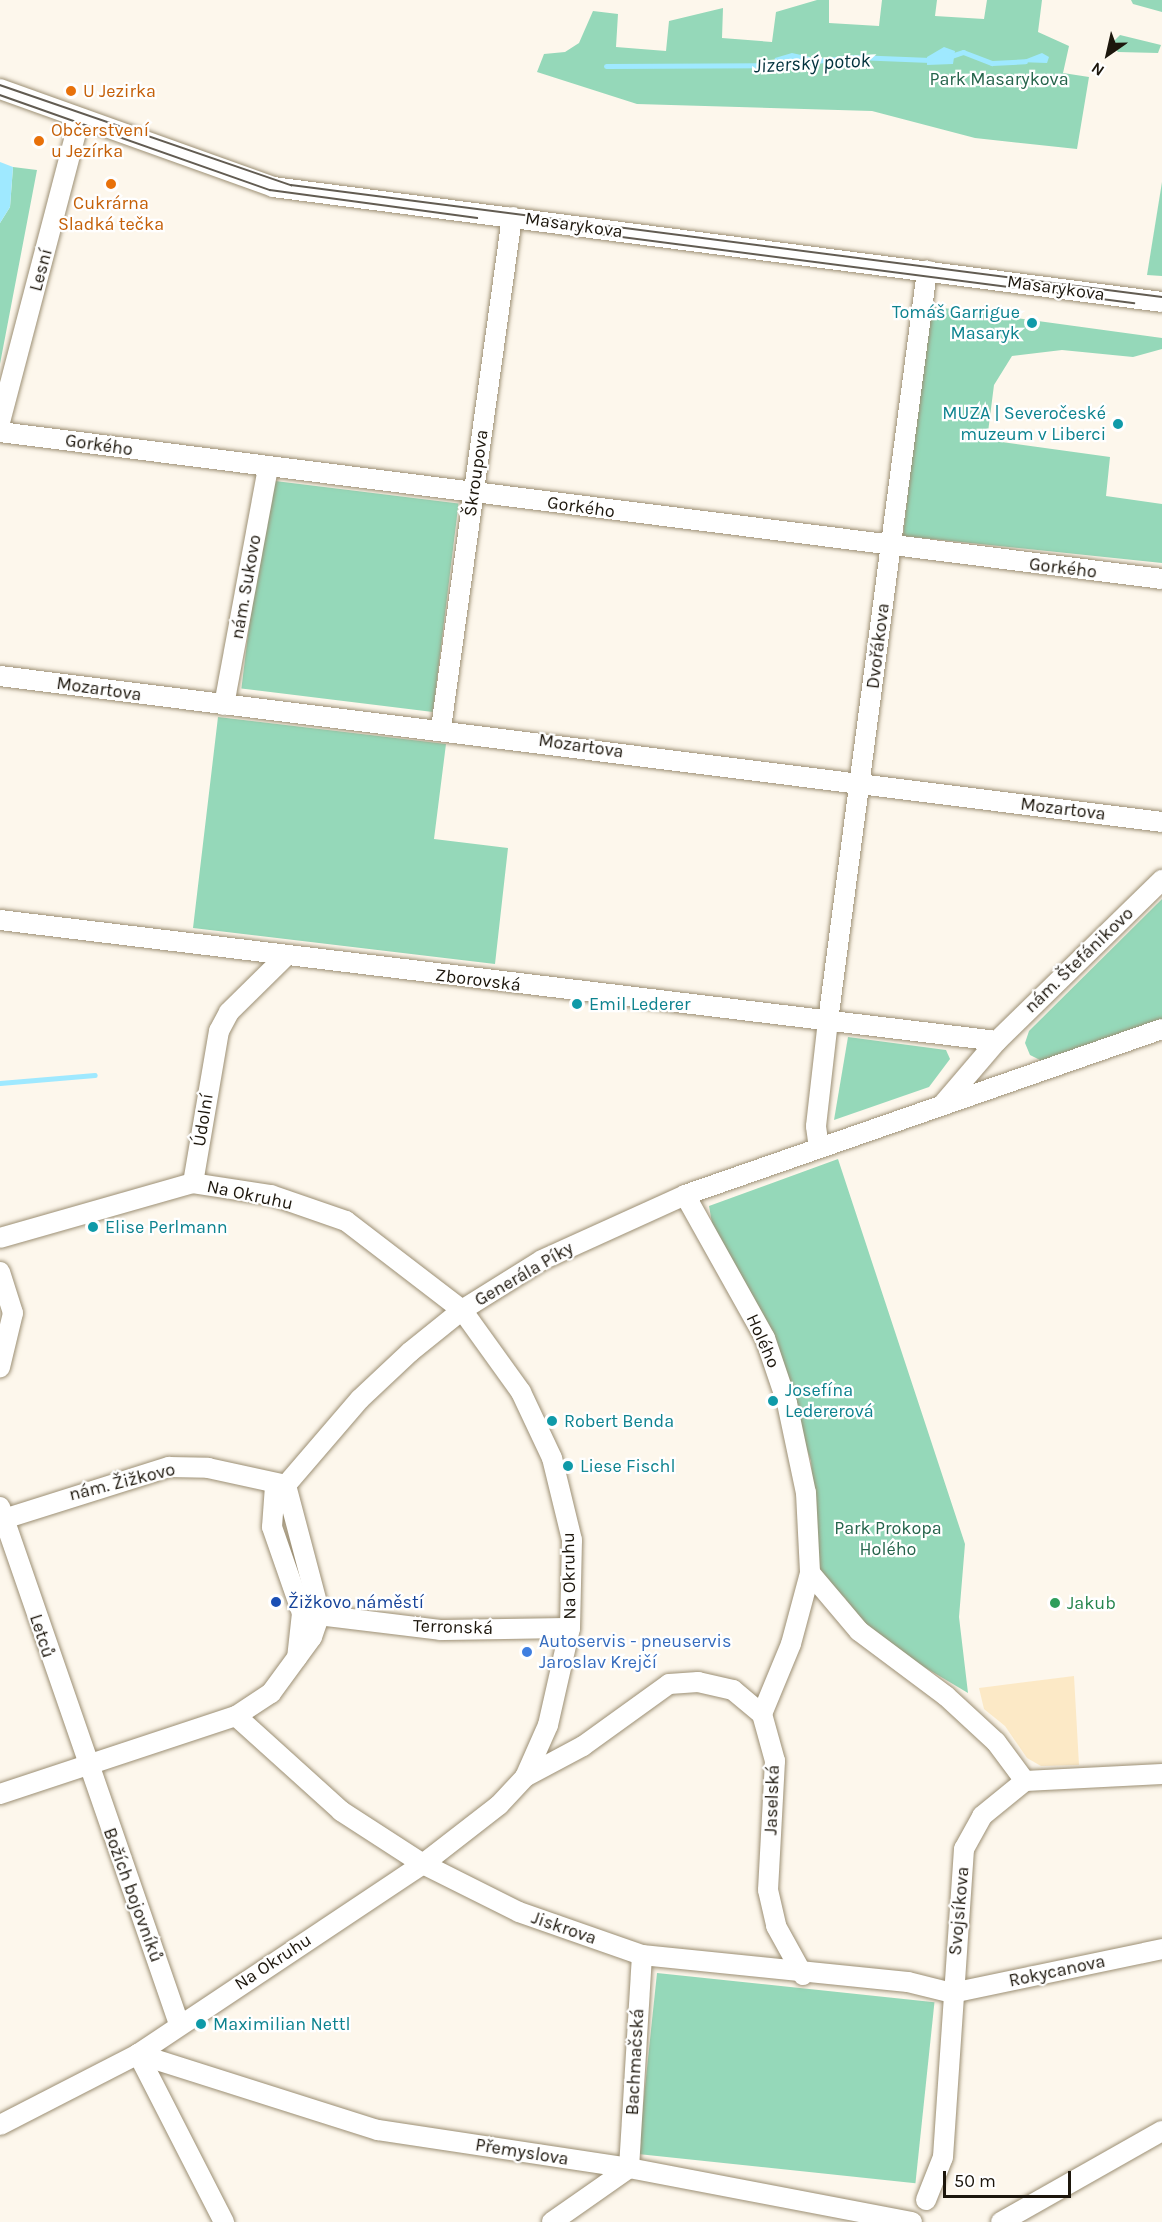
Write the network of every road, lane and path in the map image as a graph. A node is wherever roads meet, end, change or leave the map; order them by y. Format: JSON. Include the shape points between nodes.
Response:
{"nodes":[{"id":1,"x":0,"y":89,"type":"edge"},
{"id":2,"x":80,"y":118,"type":"junction"},
{"id":3,"x":512,"y":217,"type":"junction"},
{"id":4,"x":927,"y":271,"type":"junction"},
{"id":5,"x":1162,"y":302,"type":"edge"},
{"id":6,"x":0,"y":422,"type":"edge"},
{"id":7,"x":0,"y":432,"type":"edge"},
{"id":8,"x":268,"y":468,"type":"junction"},
{"id":9,"x":474,"y":493,"type":"junction"},
{"id":10,"x":891,"y":549,"type":"junction"},
{"id":11,"x":1162,"y":579,"type":"edge"},
{"id":12,"x":0,"y":676,"type":"edge"},
{"id":13,"x":224,"y":705,"type":"junction"},
{"id":14,"x":441,"y":728,"type":"junction"},
{"id":15,"x":861,"y":783,"type":"junction"},
{"id":16,"x":1162,"y":822,"type":"edge"},
{"id":17,"x":1162,"y":880,"type":"edge"},
{"id":18,"x":0,"y":920,"type":"edge"},
{"id":19,"x":286,"y":956,"type":"junction"},
{"id":20,"x":828,"y":1021,"type":"junction"},
{"id":21,"x":1162,"y":1029,"type":"edge"},
{"id":22,"x":997,"y":1041,"type":"junction"},
{"id":23,"x":944,"y":1103,"type":"junction"},
{"id":24,"x":819,"y":1148,"type":"junction"},
{"id":25,"x":193,"y":1183,"type":"junction"},
{"id":26,"x":685,"y":1195,"type":"junction"},
{"id":27,"x":0,"y":1238,"type":"edge"},
{"id":28,"x":0,"y":1272,"type":"edge"},
{"id":29,"x":462,"y":1310,"type":"junction"},
{"id":30,"x":0,"y":1367,"type":"edge"},
{"id":31,"x":280,"y":1486,"type":"junction"},
{"id":32,"x":4,"y":1512,"type":"edge"},
{"id":33,"x":810,"y":1572,"type":"junction"},
{"id":34,"x":311,"y":1614,"type":"junction"},
{"id":35,"x":570,"y":1628,"type":"junction"},
{"id":36,"x":762,"y":1714,"type":"junction"},
{"id":37,"x":236,"y":1716,"type":"junction"},
{"id":38,"x":86,"y":1765,"type":"junction"},
{"id":39,"x":1162,"y":1774,"type":"edge"},
{"id":40,"x":525,"y":1777,"type":"junction"},
{"id":41,"x":1025,"y":1781,"type":"junction"},
{"id":42,"x":0,"y":1794,"type":"edge"},
{"id":43,"x":423,"y":1864,"type":"junction"},
{"id":44,"x":1162,"y":1949,"type":"edge"},
{"id":45,"x":642,"y":1955,"type":"junction"},
{"id":46,"x":803,"y":1975,"type":"junction"},
{"id":47,"x":952,"y":1993,"type":"junction"},
{"id":48,"x":179,"y":2024,"type":"junction"},
{"id":49,"x":138,"y":2054,"type":"junction"},
{"id":50,"x":0,"y":2125,"type":"edge"},
{"id":51,"x":1162,"y":2131,"type":"edge"},
{"id":52,"x":629,"y":2168,"type":"junction"},
{"id":53,"x":926,"y":2200,"type":"dead end"},
{"id":54,"x":224,"y":2222,"type":"edge"},
{"id":55,"x":552,"y":2222,"type":"edge"},
{"id":56,"x":912,"y":2222,"type":"edge"},
{"id":57,"x":1001,"y":2222,"type":"edge"}],
"edges":[{"from":1,"to":2,"type":"street","name":"Masarykova"},
{"from":2,"to":3,"type":"street","name":"Masarykova","via":[[273,187]]},
{"from":2,"to":6,"type":"street","name":"Lesní"},
{"from":3,"to":4,"type":"street","name":"Masarykova"},
{"from":3,"to":9,"type":"street","name":"Škroupova"},
{"from":4,"to":5,"type":"street","name":"Masarykova"},
{"from":4,"to":10,"type":"street","name":"Dvořákova"},
{"from":7,"to":8,"type":"street","name":"Gorkého"},
{"from":8,"to":9,"type":"street","name":"Gorkého"},
{"from":8,"to":13,"type":"street","name":"nám. Sukovo"},
{"from":9,"to":10,"type":"street","name":"Gorkého"},
{"from":9,"to":14,"type":"street","name":"Škroupova"},
{"from":10,"to":11,"type":"street","name":"Gorkého"},
{"from":10,"to":15,"type":"street","name":"Dvořákova"},
{"from":12,"to":13,"type":"street","name":"Mozartova"},
{"from":13,"to":14,"type":"street","name":"Mozartova"},
{"from":14,"to":15,"type":"street","name":"Mozartova"},
{"from":15,"to":16,"type":"street","name":"Mozartova"},
{"from":15,"to":20,"type":"street","name":"Dvořákova"},
{"from":17,"to":22,"type":"street","name":"nám. Štefánikovo"},
{"from":18,"to":19,"type":"street","name":"Zborovská"},
{"from":19,"to":20,"type":"street","name":"Zborovská"},
{"from":19,"to":25,"type":"street","name":"Údolní","via":[[229,1011],[219,1032]]},
{"from":20,"to":22,"type":"street"},
{"from":20,"to":24,"type":"street","via":[[816,1126]]},
{"from":21,"to":23,"type":"street","name":"nám. Štefánikovo"},
{"from":22,"to":23,"type":"street","name":"nám. Štefánikovo"},
{"from":23,"to":24,"type":"street","name":"nám. Štefánikovo"},
{"from":24,"to":26,"type":"street","name":"Generála Píky"},
{"from":25,"to":27,"type":"street"},
{"from":25,"to":29,"type":"street","name":"Na Okruhu","via":[[271,1195],[346,1221]]},
{"from":26,"to":29,"type":"street","name":"Generála Píky","via":[[542,1260]]},
{"from":26,"to":33,"type":"street","name":"Holého","via":[[765,1338],[787,1402],[806,1493]]},
{"from":28,"to":30,"type":"street","via":[[13,1313]]},
{"from":29,"to":31,"type":"street","name":"Generála Píky","via":[[360,1399]]},
{"from":29,"to":35,"type":"street","name":"Na Okruhu","via":[[521,1392],[552,1458],[572,1540]]},
{"from":31,"to":32,"type":"street","name":"nám. Žižkovo","via":[[208,1468],[169,1467]]},
{"from":31,"to":34,"type":"street"},
{"from":32,"to":38,"type":"street","name":"Letců"},
{"from":33,"to":36,"type":"street","name":"Holého","via":[[791,1644]]},
{"from":33,"to":41,"type":"street","via":[[859,1631],[946,1696],[996,1742]]},
{"from":34,"to":35,"type":"street","name":"Terronská","via":[[440,1630]]},
{"from":34,"to":37,"type":"street","via":[[297,1662],[271,1694]]},
{"from":35,"to":40,"type":"street","name":"Na Okruhu","via":[[548,1725]]},
{"from":36,"to":40,"type":"street","via":[[733,1690],[698,1682],[669,1684],[583,1746]]},
{"from":36,"to":46,"type":"street","name":"Jaselská","via":[[775,1761],[768,1890],[776,1926]]},
{"from":37,"to":38,"type":"street"},
{"from":37,"to":43,"type":"street","name":"Jiskrova","via":[[341,1811]]},
{"from":38,"to":42,"type":"street"},
{"from":38,"to":48,"type":"street","name":"Božích bojovníků"},
{"from":39,"to":41,"type":"street"},
{"from":40,"to":43,"type":"street","name":"Na Okruhu"},
{"from":41,"to":47,"type":"street","name":"Svojsíkova","via":[[982,1816],[964,1849]]},
{"from":43,"to":45,"type":"street","name":"Jiskrova","via":[[519,1912]]},
{"from":43,"to":48,"type":"street","name":"Na Okruhu"},
{"from":44,"to":47,"type":"street","name":"Rokycanova"},
{"from":45,"to":46,"type":"street","name":"Jiskrova"},
{"from":45,"to":52,"type":"street","name":"Bachmačská"},
{"from":46,"to":47,"type":"street","name":"Jiskrova","via":[[908,1982]]},
{"from":47,"to":53,"type":"street","name":"Svojsíkova","via":[[943,2157]]},
{"from":48,"to":49,"type":"street","name":"Na Okruhu"},
{"from":49,"to":50,"type":"street","name":"Na Okruhu","via":[[44,2107]]},
{"from":49,"to":52,"type":"street","name":"Přemyslova","via":[[378,2130]]},
{"from":49,"to":54,"type":"street"},
{"from":51,"to":57,"type":"street"},
{"from":52,"to":55,"type":"street"},
{"from":52,"to":56,"type":"street","name":"Přemyslova"}]}
